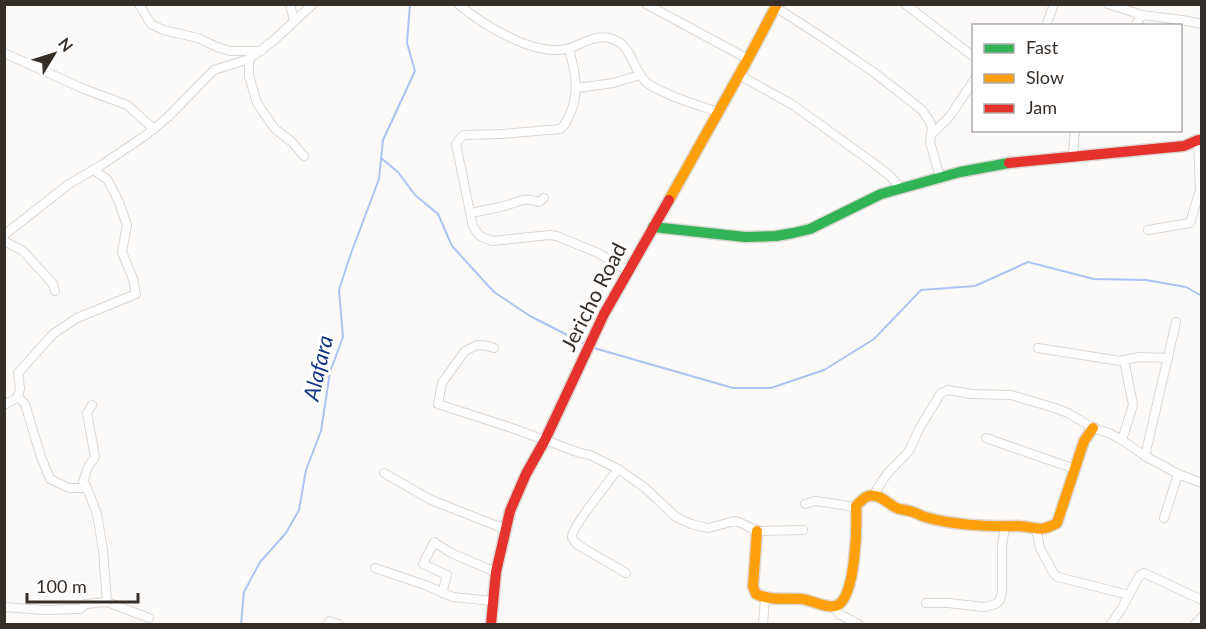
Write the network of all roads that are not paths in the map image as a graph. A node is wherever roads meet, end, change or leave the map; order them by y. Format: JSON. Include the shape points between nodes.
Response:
{"nodes":[{"id":1,"x":139,"y":4,"type":"edge"},
{"id":2,"x":290,"y":4,"type":"edge"},
{"id":3,"x":313,"y":4,"type":"edge"},
{"id":4,"x":458,"y":4,"type":"edge"},
{"id":5,"x":646,"y":4,"type":"edge"},
{"id":6,"x":905,"y":4,"type":"edge"},
{"id":7,"x":1054,"y":4,"type":"edge"},
{"id":8,"x":1108,"y":4,"type":"edge"},
{"id":9,"x":776,"y":6,"type":"edge"},
{"id":10,"x":1118,"y":6,"type":"edge"},
{"id":11,"x":1142,"y":15,"type":"junction"},
{"id":12,"x":294,"y":21,"type":"junction"},
{"id":13,"x":1047,"y":24,"type":"edge"},
{"id":14,"x":1136,"y":24,"type":"edge"},
{"id":15,"x":1202,"y":24,"type":"edge"},
{"id":16,"x":570,"y":49,"type":"junction"},
{"id":17,"x":261,"y":51,"type":"junction"},
{"id":18,"x":4,"y":54,"type":"edge"},
{"id":19,"x":972,"y":55,"type":"edge"},
{"id":20,"x":249,"y":59,"type":"junction"},
{"id":21,"x":748,"y":59,"type":"junction"},
{"id":22,"x":640,"y":75,"type":"junction"},
{"id":23,"x":738,"y":75,"type":"junction"},
{"id":24,"x":972,"y":83,"type":"edge"},
{"id":25,"x":577,"y":88,"type":"junction"},
{"id":26,"x":718,"y":112,"type":"junction"},
{"id":27,"x":154,"y":129,"type":"junction"},
{"id":28,"x":1075,"y":132,"type":"edge"},
{"id":29,"x":931,"y":135,"type":"junction"},
{"id":30,"x":1200,"y":140,"type":"edge"},
{"id":31,"x":304,"y":156,"type":"dead end"},
{"id":32,"x":1072,"y":156,"type":"junction"},
{"id":33,"x":93,"y":170,"type":"junction"},
{"id":34,"x":940,"y":177,"type":"junction"},
{"id":35,"x":901,"y":188,"type":"junction"},
{"id":36,"x":544,"y":198,"type":"dead end"},
{"id":37,"x":471,"y":213,"type":"junction"},
{"id":38,"x":653,"y":227,"type":"junction"},
{"id":39,"x":1148,"y":230,"type":"dead end"},
{"id":40,"x":4,"y":235,"type":"edge"},
{"id":41,"x":4,"y":241,"type":"edge"},
{"id":42,"x":628,"y":271,"type":"junction"},
{"id":43,"x":55,"y":291,"type":"dead end"},
{"id":44,"x":1176,"y":322,"type":"dead end"},
{"id":45,"x":494,"y":348,"type":"dead end"},
{"id":46,"x":1038,"y":348,"type":"dead end"},
{"id":47,"x":1168,"y":358,"type":"junction"},
{"id":48,"x":1124,"y":360,"type":"junction"},
{"id":49,"x":18,"y":397,"type":"junction"},
{"id":50,"x":4,"y":405,"type":"edge"},
{"id":51,"x":92,"y":405,"type":"dead end"},
{"id":52,"x":1093,"y":428,"type":"junction"},
{"id":53,"x":986,"y":438,"type":"dead end"},
{"id":54,"x":544,"y":440,"type":"junction"},
{"id":55,"x":1122,"y":440,"type":"junction"},
{"id":56,"x":1145,"y":456,"type":"junction"},
{"id":57,"x":618,"y":469,"type":"junction"},
{"id":58,"x":1075,"y":469,"type":"junction"},
{"id":59,"x":384,"y":473,"type":"dead end"},
{"id":60,"x":1178,"y":474,"type":"junction"},
{"id":61,"x":1202,"y":483,"type":"edge"},
{"id":62,"x":87,"y":488,"type":"junction"},
{"id":63,"x":878,"y":496,"type":"junction"},
{"id":64,"x":805,"y":504,"type":"dead end"},
{"id":65,"x":856,"y":507,"type":"junction"},
{"id":66,"x":1164,"y":518,"type":"dead end"},
{"id":67,"x":1005,"y":527,"type":"junction"},
{"id":68,"x":505,"y":529,"type":"junction"},
{"id":69,"x":802,"y":530,"type":"dead end"},
{"id":70,"x":1036,"y":530,"type":"junction"},
{"id":71,"x":757,"y":531,"type":"junction"},
{"id":72,"x":375,"y":568,"type":"dead end"},
{"id":73,"x":496,"y":572,"type":"junction"},
{"id":74,"x":626,"y":573,"type":"dead end"},
{"id":75,"x":442,"y":593,"type":"junction"},
{"id":76,"x":1129,"y":595,"type":"junction"},
{"id":77,"x":767,"y":598,"type":"junction"},
{"id":78,"x":1202,"y":600,"type":"edge"},
{"id":79,"x":492,"y":601,"type":"junction"},
{"id":80,"x":107,"y":602,"type":"junction"},
{"id":81,"x":926,"y":603,"type":"dead end"},
{"id":82,"x":834,"y":606,"type":"junction"},
{"id":83,"x":4,"y":607,"type":"edge"},
{"id":84,"x":1202,"y":617,"type":"edge"},
{"id":85,"x":149,"y":618,"type":"dead end"},
{"id":86,"x":329,"y":621,"type":"dead end"},
{"id":87,"x":339,"y":624,"type":"edge"},
{"id":88,"x":491,"y":624,"type":"edge"},
{"id":89,"x":763,"y":624,"type":"edge"},
{"id":90,"x":858,"y":624,"type":"edge"},
{"id":91,"x":1111,"y":624,"type":"edge"},
{"id":92,"x":1195,"y":624,"type":"edge"}],
"edges":[{"from":1,"to":17,"type":"street","via":[[151,24],[164,30],[230,51]]},
{"from":2,"to":12,"type":"street"},
{"from":3,"to":12,"type":"street"},
{"from":4,"to":16,"type":"street","via":[[489,27],[533,47]]},
{"from":5,"to":21,"type":"street"},
{"from":6,"to":19,"type":"street"},
{"from":7,"to":13,"type":"street"},
{"from":8,"to":10,"type":"street"},
{"from":9,"to":21,"type":"street","name":"Jericho Road"},
{"from":9,"to":29,"type":"street","via":[[915,104],[930,122]]},
{"from":10,"to":11,"type":"street"},
{"from":11,"to":14,"type":"street"},
{"from":11,"to":15,"type":"street"},
{"from":12,"to":17,"type":"street"},
{"from":16,"to":22,"type":"street","via":[[595,38],[612,39],[627,49]]},
{"from":16,"to":25,"type":"street"},
{"from":17,"to":20,"type":"street"},
{"from":18,"to":27,"type":"street","via":[[128,105]]},
{"from":20,"to":27,"type":"street","via":[[214,70]]},
{"from":20,"to":31,"type":"street","via":[[249,76],[257,103],[275,129]]},
{"from":21,"to":23,"type":"street","name":"Jericho Road"},
{"from":22,"to":25,"type":"street"},
{"from":22,"to":26,"type":"street","via":[[649,84]]},
{"from":23,"to":26,"type":"street","name":"Jericho Road"},
{"from":23,"to":35,"type":"street","via":[[793,105]]},
{"from":24,"to":29,"type":"street","via":[[950,116]]},
{"from":25,"to":37,"type":"street","via":[[574,106],[560,129],[463,135],[456,144]]},
{"from":26,"to":38,"type":"street","name":"Jericho Road"},
{"from":27,"to":33,"type":"street"},
{"from":28,"to":32,"type":"street"},
{"from":29,"to":34,"type":"street"},
{"from":30,"to":32,"type":"street","via":[[1184,146]]},
{"from":30,"to":39,"type":"street","via":[[1200,190],[1190,223]]},
{"from":32,"to":34,"type":"street","via":[[1021,161]]},
{"from":33,"to":40,"type":"street"},
{"from":33,"to":49,"type":"street","via":[[106,179],[127,225],[122,252],[136,294],[77,318],[53,334],[18,373]]},
{"from":34,"to":35,"type":"street"},
{"from":35,"to":38,"type":"street","via":[[810,229],[785,235],[745,237]]},
{"from":36,"to":37,"type":"street"},
{"from":37,"to":42,"type":"street","via":[[476,232],[486,239],[557,236]]},
{"from":38,"to":42,"type":"street","name":"Jericho Road"},
{"from":41,"to":43,"type":"street","via":[[23,251]]},
{"from":42,"to":54,"type":"street","name":"Jericho Road"},
{"from":44,"to":47,"type":"street"},
{"from":45,"to":54,"type":"street","via":[[477,345],[465,351],[442,383],[438,404]]},
{"from":46,"to":48,"type":"street"},
{"from":47,"to":48,"type":"street"},
{"from":47,"to":56,"type":"street"},
{"from":48,"to":55,"type":"street","via":[[1133,405]]},
{"from":49,"to":50,"type":"street"},
{"from":49,"to":62,"type":"street","via":[[25,404],[50,479],[69,488]]},
{"from":51,"to":62,"type":"street","via":[[87,413],[95,457],[83,482]]},
{"from":52,"to":55,"type":"street"},
{"from":52,"to":58,"type":"street","via":[[1084,441]]},
{"from":52,"to":63,"type":"street","via":[[1068,413],[1011,395],[944,391],[909,451],[877,489]]},
{"from":53,"to":58,"type":"street"},
{"from":54,"to":57,"type":"street"},
{"from":54,"to":68,"type":"street","name":"Jericho Road","via":[[515,498]]},
{"from":55,"to":56,"type":"street"},
{"from":56,"to":60,"type":"street"},
{"from":57,"to":71,"type":"street","via":[[676,517],[691,524],[708,528],[735,521]]},
{"from":57,"to":74,"type":"street","via":[[573,531],[571,544],[578,544]]},
{"from":58,"to":70,"type":"street","via":[[1057,523]]},
{"from":59,"to":68,"type":"street","via":[[431,500]]},
{"from":60,"to":61,"type":"street"},
{"from":60,"to":66,"type":"street"},
{"from":62,"to":80,"type":"street","via":[[103,550]]},
{"from":63,"to":65,"type":"street","via":[[865,497]]},
{"from":63,"to":67,"type":"street","via":[[887,504],[925,517]]},
{"from":64,"to":65,"type":"street","via":[[815,501]]},
{"from":65,"to":82,"type":"street","via":[[856,548],[848,587],[845,599]]},
{"from":67,"to":70,"type":"street"},
{"from":67,"to":81,"type":"street","via":[[1002,592],[996,604],[984,607]]},
{"from":68,"to":73,"type":"street","name":"Jericho Road"},
{"from":69,"to":71,"type":"street"},
{"from":70,"to":76,"type":"street","via":[[1040,548],[1058,577]]},
{"from":71,"to":77,"type":"street","via":[[753,587],[754,593]]},
{"from":72,"to":75,"type":"street"},
{"from":73,"to":75,"type":"street","via":[[434,542],[423,564],[447,575]]},
{"from":73,"to":79,"type":"street","name":"Jericho Road"},
{"from":75,"to":79,"type":"street"},
{"from":76,"to":78,"type":"street","via":[[1144,573]]},
{"from":76,"to":91,"type":"street"},
{"from":77,"to":82,"type":"street"},
{"from":77,"to":89,"type":"street"},
{"from":79,"to":88,"type":"street","name":"Jericho Road"},
{"from":80,"to":83,"type":"street","via":[[86,604],[80,609]]},
{"from":80,"to":85,"type":"street"},
{"from":82,"to":90,"type":"street","via":[[839,614]]},
{"from":84,"to":92,"type":"street"},
{"from":86,"to":87,"type":"street"}]}
